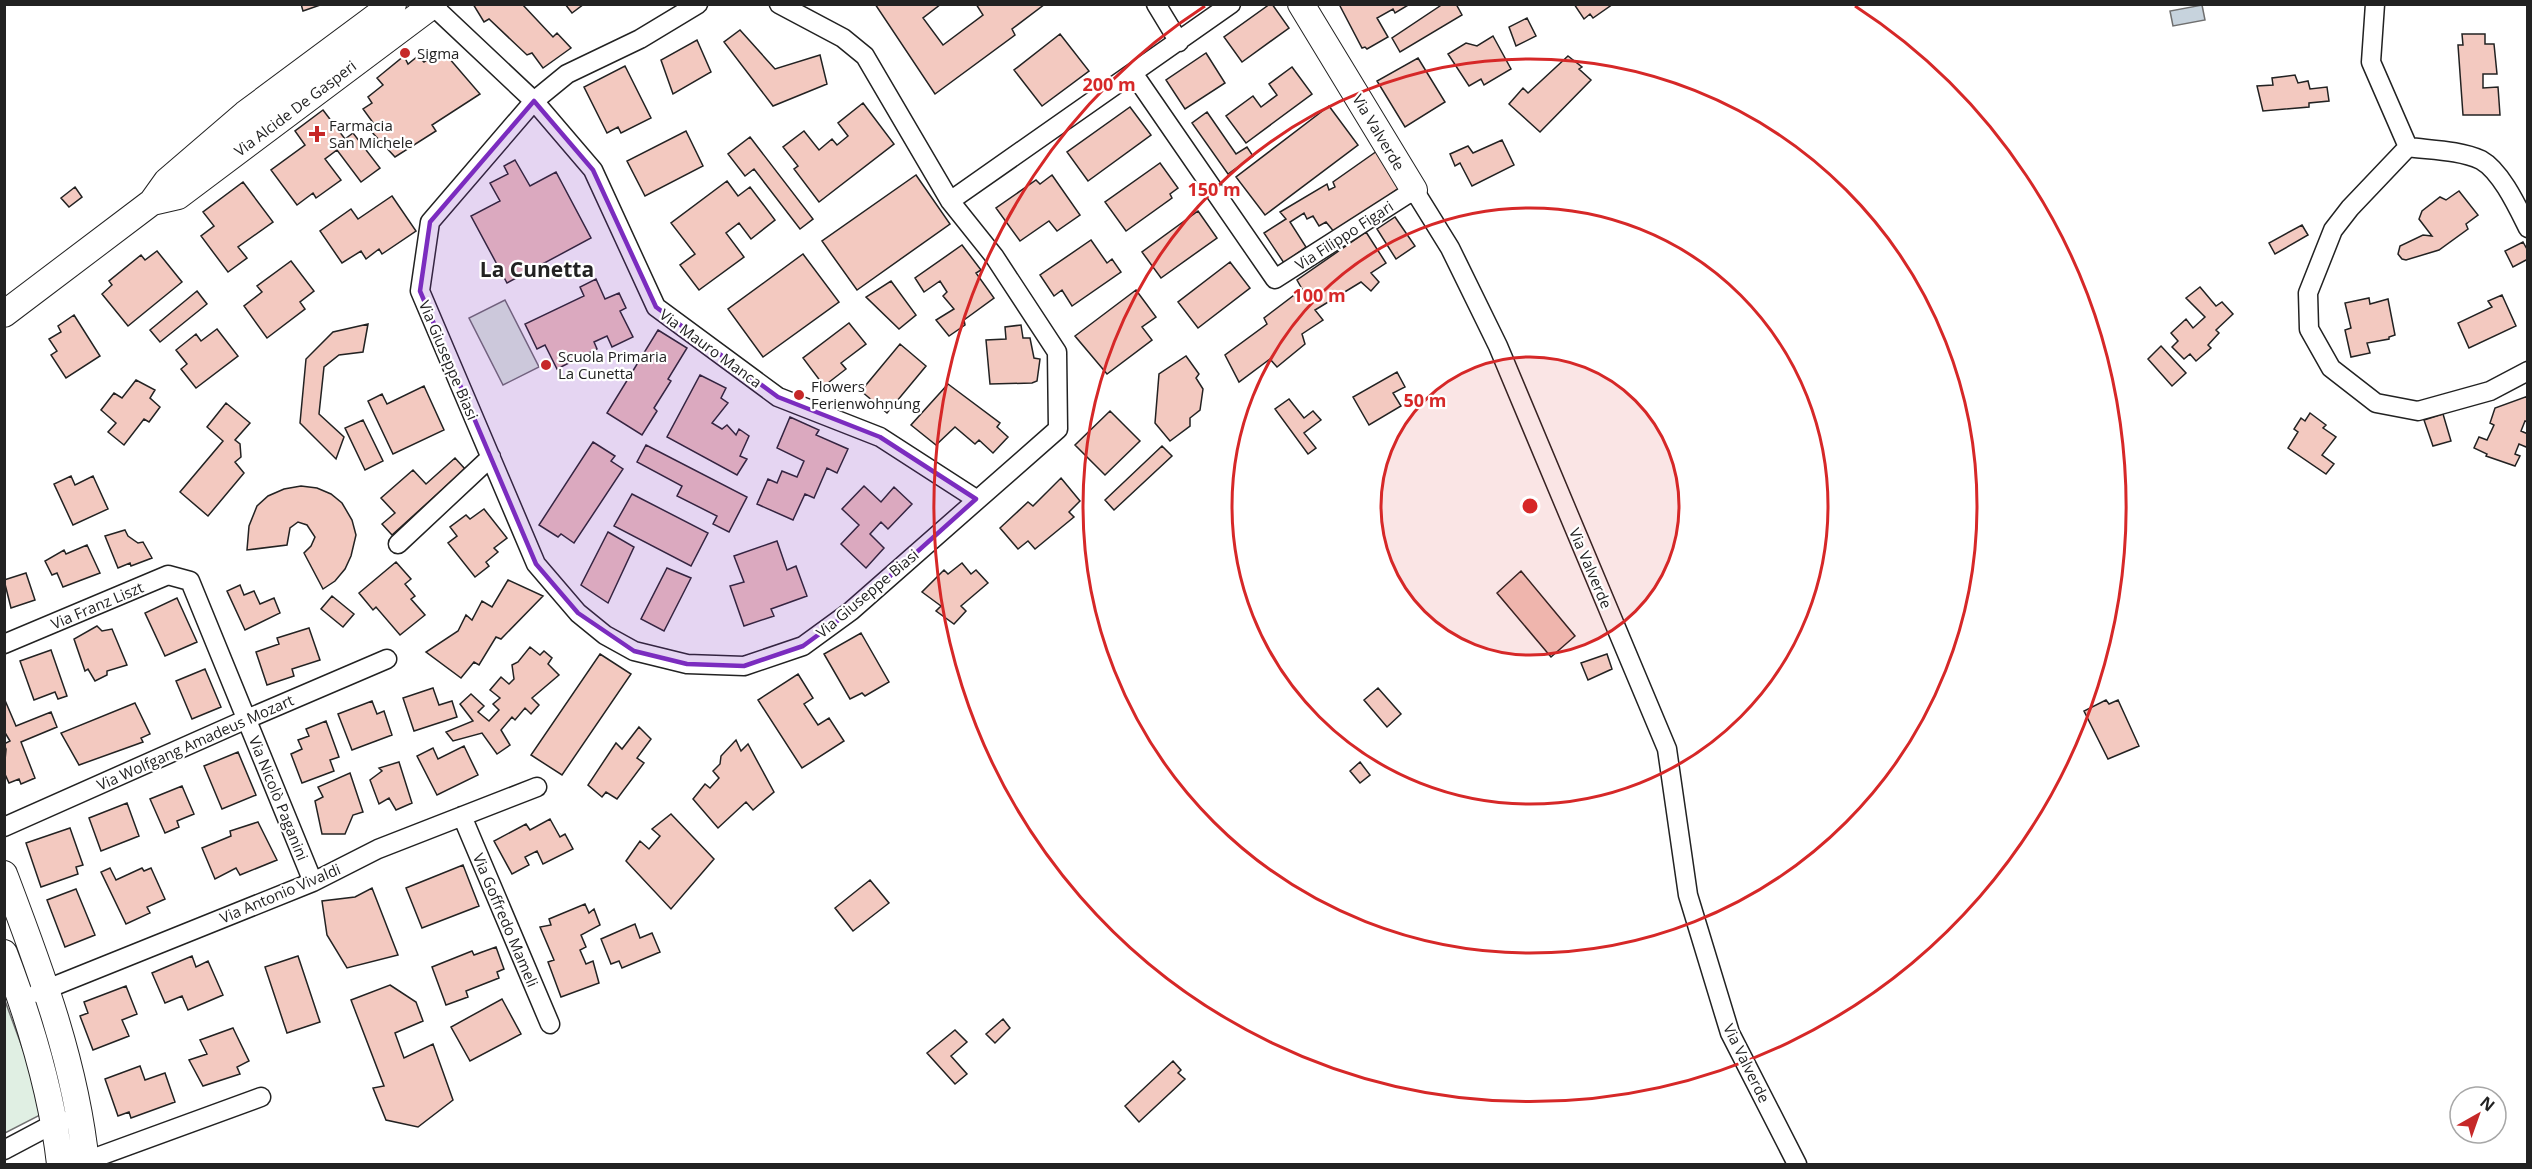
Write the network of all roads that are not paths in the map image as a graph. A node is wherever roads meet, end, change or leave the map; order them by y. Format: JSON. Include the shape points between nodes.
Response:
{"nodes":[{"id":1,"x":393,"y":4,"type":"edge"},
{"id":2,"x":698,"y":4,"type":"edge"},
{"id":3,"x":779,"y":4,"type":"edge"},
{"id":4,"x":1156,"y":4,"type":"edge"},
{"id":5,"x":1231,"y":4,"type":"edge"},
{"id":6,"x":1301,"y":4,"type":"edge"},
{"id":7,"x":2375,"y":4,"type":"edge"},
{"id":8,"x":432,"y":5,"type":"edge"},
{"id":9,"x":1179,"y":42,"type":"junction"},
{"id":10,"x":1134,"y":73,"type":"junction"},
{"id":11,"x":534,"y":101,"type":"junction"},
{"id":12,"x":2408,"y":147,"type":"junction"},
{"id":13,"x":1414,"y":190,"type":"junction"},
{"id":14,"x":950,"y":201,"type":"junction"},
{"id":15,"x":152,"y":202,"type":"junction"},
{"id":16,"x":2528,"y":228,"type":"edge"},
{"id":17,"x":4,"y":314,"type":"edge"},
{"id":18,"x":2528,"y":371,"type":"edge"},
{"id":19,"x":491,"y":458,"type":"junction"},
{"id":20,"x":976,"y":499,"type":"junction"},
{"id":21,"x":398,"y":544,"type":"dead end"},
{"id":22,"x":190,"y":581,"type":"joint"},
{"id":23,"x":4,"y":644,"type":"edge"},
{"id":24,"x":387,"y":659,"type":"dead end"},
{"id":25,"x":247,"y":719,"type":"junction"},
{"id":26,"x":537,"y":786,"type":"dead end"},
{"id":27,"x":462,"y":816,"type":"junction"},
{"id":28,"x":4,"y":826,"type":"edge"},
{"id":29,"x":4,"y":874,"type":"edge"},
{"id":30,"x":313,"y":882,"type":"junction"},
{"id":31,"x":4,"y":953,"type":"edge"},
{"id":32,"x":48,"y":989,"type":"junction"},
{"id":33,"x":22,"y":999,"type":"junction"},
{"id":34,"x":550,"y":1024,"type":"dead end"},
{"id":35,"x":261,"y":1097,"type":"dead end"},
{"id":36,"x":80,"y":1116,"type":"junction"},
{"id":37,"x":55,"y":1123,"type":"junction"},
{"id":38,"x":4,"y":1150,"type":"edge"},
{"id":39,"x":86,"y":1163,"type":"edge"},
{"id":40,"x":60,"y":1164,"type":"edge"},
{"id":41,"x":1797,"y":1164,"type":"edge"}],
"edges":[{"from":1,"to":15,"type":"street","name":"Via Alcide De Gasperi","via":[[245,114],[167,181]]},
{"from":2,"to":11,"type":"street","name":"Via Giuseppe Biasi","via":[[640,39],[567,74]]},
{"from":3,"to":14,"type":"street","name":"Via Giuseppe Biasi","via":[[843,38],[865,56]]},
{"from":4,"to":9,"type":"street"},
{"from":5,"to":9,"type":"street"},
{"from":6,"to":13,"type":"street","name":"Via Valverde"},
{"from":7,"to":12,"type":"street","via":[[2371,62]]},
{"from":8,"to":11,"type":"street","name":"Via Mauro Manca"},
{"from":8,"to":15,"type":"street","name":"Via Alcide De Gasperi","via":[[177,196]]},
{"from":9,"to":10,"type":"street"},
{"from":10,"to":13,"type":"street","name":"Via Filippo Figari","via":[[1275,279]]},
{"from":10,"to":14,"type":"street"},
{"from":11,"to":19,"type":"street","name":"Via Giuseppe Biasi","via":[[430,222],[420,291]]},
{"from":11,"to":20,"type":"street","name":"Via Mauro Manca","via":[[593,170],[656,307],[778,397],[880,437]]},
{"from":12,"to":16,"type":"street","via":[[2482,160],[2502,180]]},
{"from":12,"to":18,"type":"street","via":[[2333,230],[2308,293],[2309,330],[2331,368],[2376,403],[2418,411],[2490,391]]},
{"from":13,"to":41,"type":"street","name":"Via Valverde","via":[[1450,248],[1498,346],[1667,749],[1688,895],[1730,1034]]},
{"from":14,"to":20,"type":"street","name":"Via Giuseppe Biasi","via":[[994,256],[1057,352],[1058,429]]},
{"from":15,"to":17,"type":"street","name":"Via Alcide De Gasperi"},
{"from":19,"to":20,"type":"street","name":"Via Giuseppe Biasi","via":[[536,564],[578,613],[605,635],[634,651],[687,664],[744,666],[803,646],[851,610]]},
{"from":19,"to":21,"type":"street"},
{"from":22,"to":23,"type":"street","name":"Via Franz Liszt","via":[[168,575]]},
{"from":22,"to":25,"type":"street","name":"Via Nicolò Paganini"},
{"from":24,"to":25,"type":"street","name":"Via Wolfgang Amadeus Mozart"},
{"from":25,"to":28,"type":"street","name":"Via Wolfgang Amadeus Mozart"},
{"from":25,"to":30,"type":"street","name":"Via Nicolò Paganini"},
{"from":26,"to":27,"type":"street","name":"Via Antonio Vivaldi"},
{"from":27,"to":30,"type":"street","name":"Via Antonio Vivaldi","via":[[378,849]]},
{"from":27,"to":34,"type":"street","name":"Via Goffredo Mameli"},
{"from":29,"to":32,"type":"street"},
{"from":30,"to":32,"type":"street","name":"Via Antonio Vivaldi"},
{"from":31,"to":33,"type":"street"},
{"from":32,"to":33,"type":"street","name":"Via Antonio Vivaldi"},
{"from":32,"to":36,"type":"street"},
{"from":33,"to":37,"type":"street"},
{"from":35,"to":39,"type":"street"},
{"from":36,"to":37,"type":"street"},
{"from":36,"to":39,"type":"street"},
{"from":37,"to":38,"type":"street"},
{"from":37,"to":40,"type":"street"}]}
